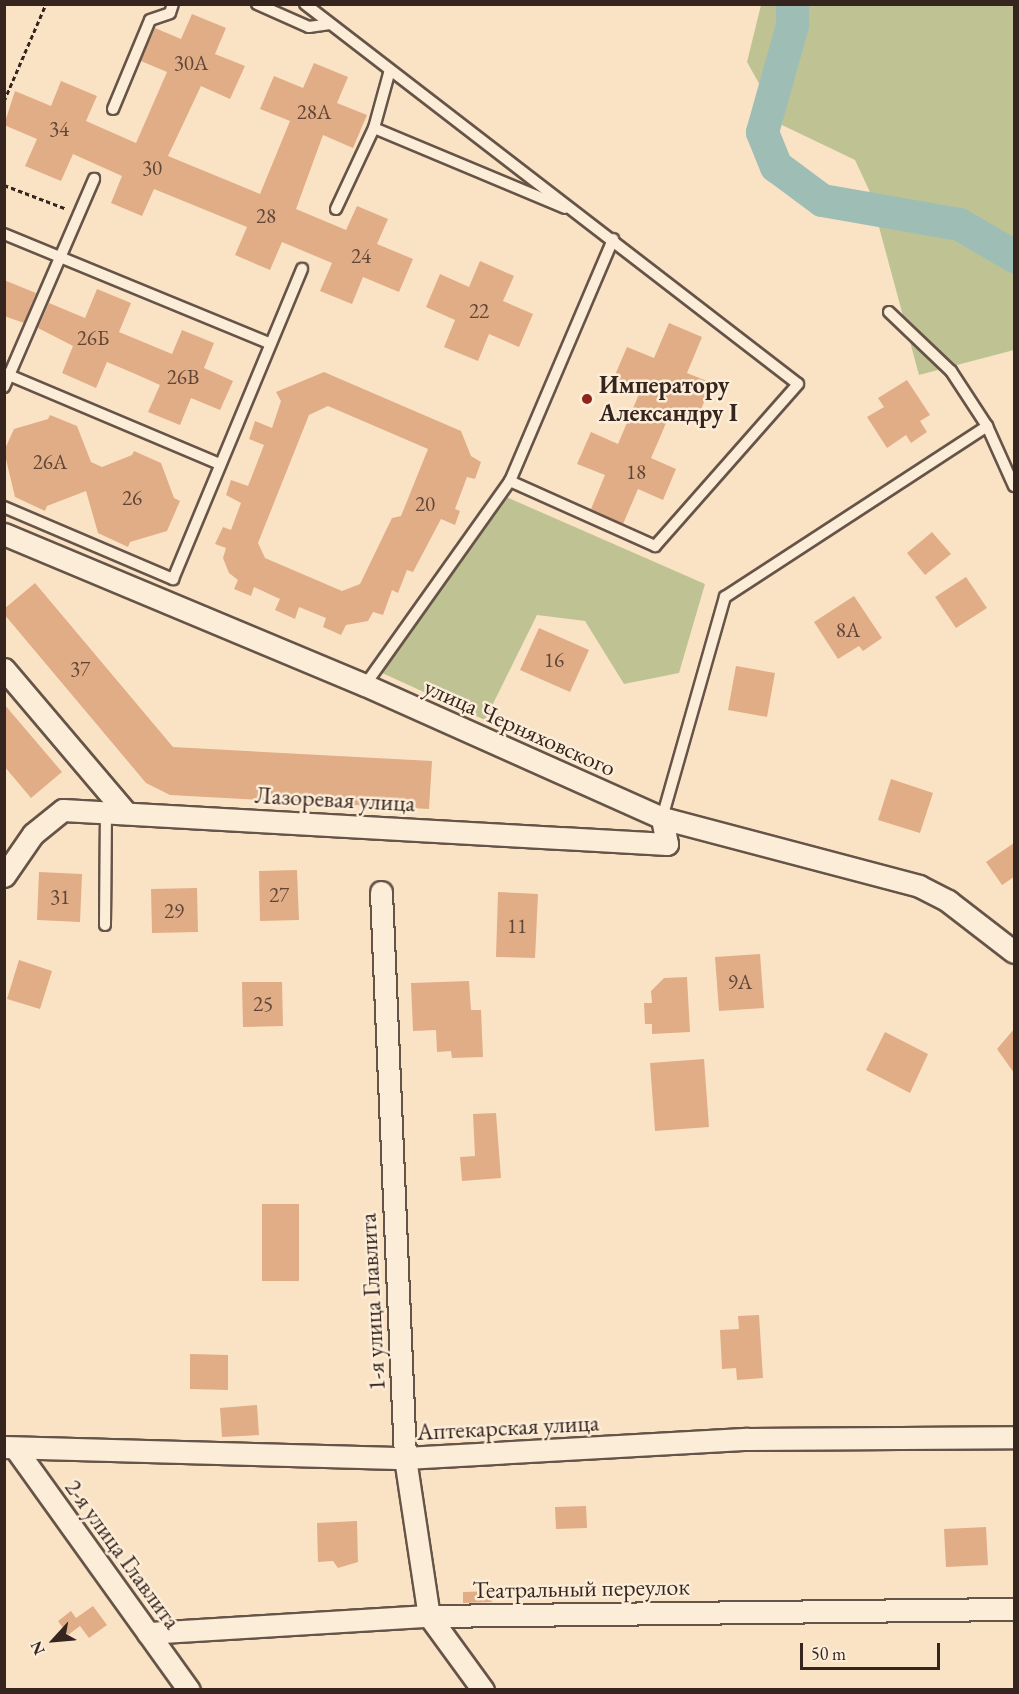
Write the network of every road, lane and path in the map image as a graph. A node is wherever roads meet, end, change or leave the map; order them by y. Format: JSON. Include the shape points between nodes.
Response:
{"nodes":[{"id":1,"x":46,"y":4,"type":"edge"},
{"id":2,"x":173,"y":4,"type":"edge"},
{"id":3,"x":256,"y":4,"type":"edge"},
{"id":4,"x":305,"y":4,"type":"edge"},
{"id":5,"x":330,"y":24,"type":"junction"},
{"id":6,"x":390,"y":70,"type":"junction"},
{"id":7,"x":4,"y":101,"type":"edge"},
{"id":8,"x":113,"y":109,"type":"dead end"},
{"id":9,"x":374,"y":128,"type":"junction"},
{"id":10,"x":94,"y":179,"type":"dead end"},
{"id":11,"x":4,"y":185,"type":"edge"},
{"id":12,"x":336,"y":208,"type":"dead end"},
{"id":13,"x":80,"y":214,"type":"junction"},
{"id":14,"x":579,"y":214,"type":"junction"},
{"id":15,"x":4,"y":234,"type":"edge"},
{"id":16,"x":613,"y":239,"type":"junction"},
{"id":17,"x":62,"y":257,"type":"junction"},
{"id":18,"x":302,"y":269,"type":"dead end"},
{"id":19,"x":889,"y":312,"type":"dead end"},
{"id":20,"x":268,"y":343,"type":"junction"},
{"id":21,"x":7,"y":374,"type":"edge"},
{"id":22,"x":4,"y":387,"type":"edge"},
{"id":23,"x":987,"y":426,"type":"junction"},
{"id":24,"x":219,"y":464,"type":"junction"},
{"id":25,"x":510,"y":481,"type":"junction"},
{"id":26,"x":1014,"y":486,"type":"edge"},
{"id":27,"x":4,"y":507,"type":"edge"},
{"id":28,"x":4,"y":534,"type":"edge"},
{"id":29,"x":4,"y":669,"type":"edge"},
{"id":30,"x":364,"y":685,"type":"junction"},
{"id":31,"x":116,"y":812,"type":"junction"},
{"id":32,"x":662,"y":818,"type":"junction"},
{"id":33,"x":4,"y":876,"type":"edge"},
{"id":34,"x":381,"y":892,"type":"dead end"},
{"id":35,"x":105,"y":925,"type":"dead end"},
{"id":36,"x":1014,"y":952,"type":"edge"},
{"id":37,"x":1014,"y":1437,"type":"edge"},
{"id":38,"x":10,"y":1447,"type":"edge"},
{"id":39,"x":405,"y":1458,"type":"junction"},
{"id":40,"x":1014,"y":1609,"type":"edge"},
{"id":41,"x":429,"y":1616,"type":"junction"},
{"id":42,"x":148,"y":1633,"type":"junction"},
{"id":43,"x":189,"y":1689,"type":"edge"},
{"id":44,"x":483,"y":1689,"type":"edge"}],
"edges":[{"from":1,"to":7,"type":"path"},
{"from":2,"to":8,"type":"lane","via":[[170,13],[150,20]]},
{"from":3,"to":5,"type":"lane","via":[[309,27]]},
{"from":4,"to":5,"type":"lane"},
{"from":5,"to":6,"type":"lane"},
{"from":6,"to":9,"type":"lane"},
{"from":6,"to":14,"type":"lane"},
{"from":9,"to":12,"type":"lane"},
{"from":9,"to":14,"type":"lane"},
{"from":10,"to":13,"type":"lane"},
{"from":11,"to":13,"type":"path"},
{"from":13,"to":17,"type":"lane"},
{"from":14,"to":16,"type":"lane"},
{"from":15,"to":17,"type":"lane"},
{"from":16,"to":25,"type":"lane"},
{"from":16,"to":25,"type":"lane","via":[[798,384],[655,546]]},
{"from":17,"to":20,"type":"lane"},
{"from":17,"to":21,"type":"lane"},
{"from":18,"to":20,"type":"lane"},
{"from":19,"to":23,"type":"lane","via":[[951,371]]},
{"from":20,"to":24,"type":"lane"},
{"from":21,"to":22,"type":"lane"},
{"from":21,"to":24,"type":"lane"},
{"from":23,"to":26,"type":"lane"},
{"from":23,"to":32,"type":"lane","via":[[726,597]]},
{"from":24,"to":27,"type":"lane","via":[[173,579]]},
{"from":25,"to":30,"type":"lane"},
{"from":28,"to":30,"type":"street","name":"улица Черняховского"},
{"from":29,"to":31,"type":"street"},
{"from":30,"to":32,"type":"street","name":"улица Черняховского"},
{"from":31,"to":32,"type":"street","name":"Лазоревая улица","via":[[667,844]]},
{"from":31,"to":33,"type":"street","name":"Лазоревая улица","via":[[63,810],[33,834]]},
{"from":31,"to":35,"type":"lane"},
{"from":32,"to":36,"type":"street","name":"улица Черняховского","via":[[919,886],[948,901]]},
{"from":34,"to":39,"type":"street","name":"1-я улица Главлита"},
{"from":37,"to":39,"type":"street","name":"Аптекарская улица","via":[[747,1439]]},
{"from":38,"to":39,"type":"street","name":"Аптекарская улица"},
{"from":38,"to":42,"type":"street","name":"2-я улица Главлита"},
{"from":39,"to":41,"type":"street","name":"1-я улица Главлита"},
{"from":40,"to":41,"type":"street","name":"Театральный переулок"},
{"from":41,"to":42,"type":"street","name":"Театральный переулок"},
{"from":41,"to":44,"type":"street","name":"1-я улица Главлита"},
{"from":42,"to":43,"type":"street","name":"2-я улица Главлита"}]}
